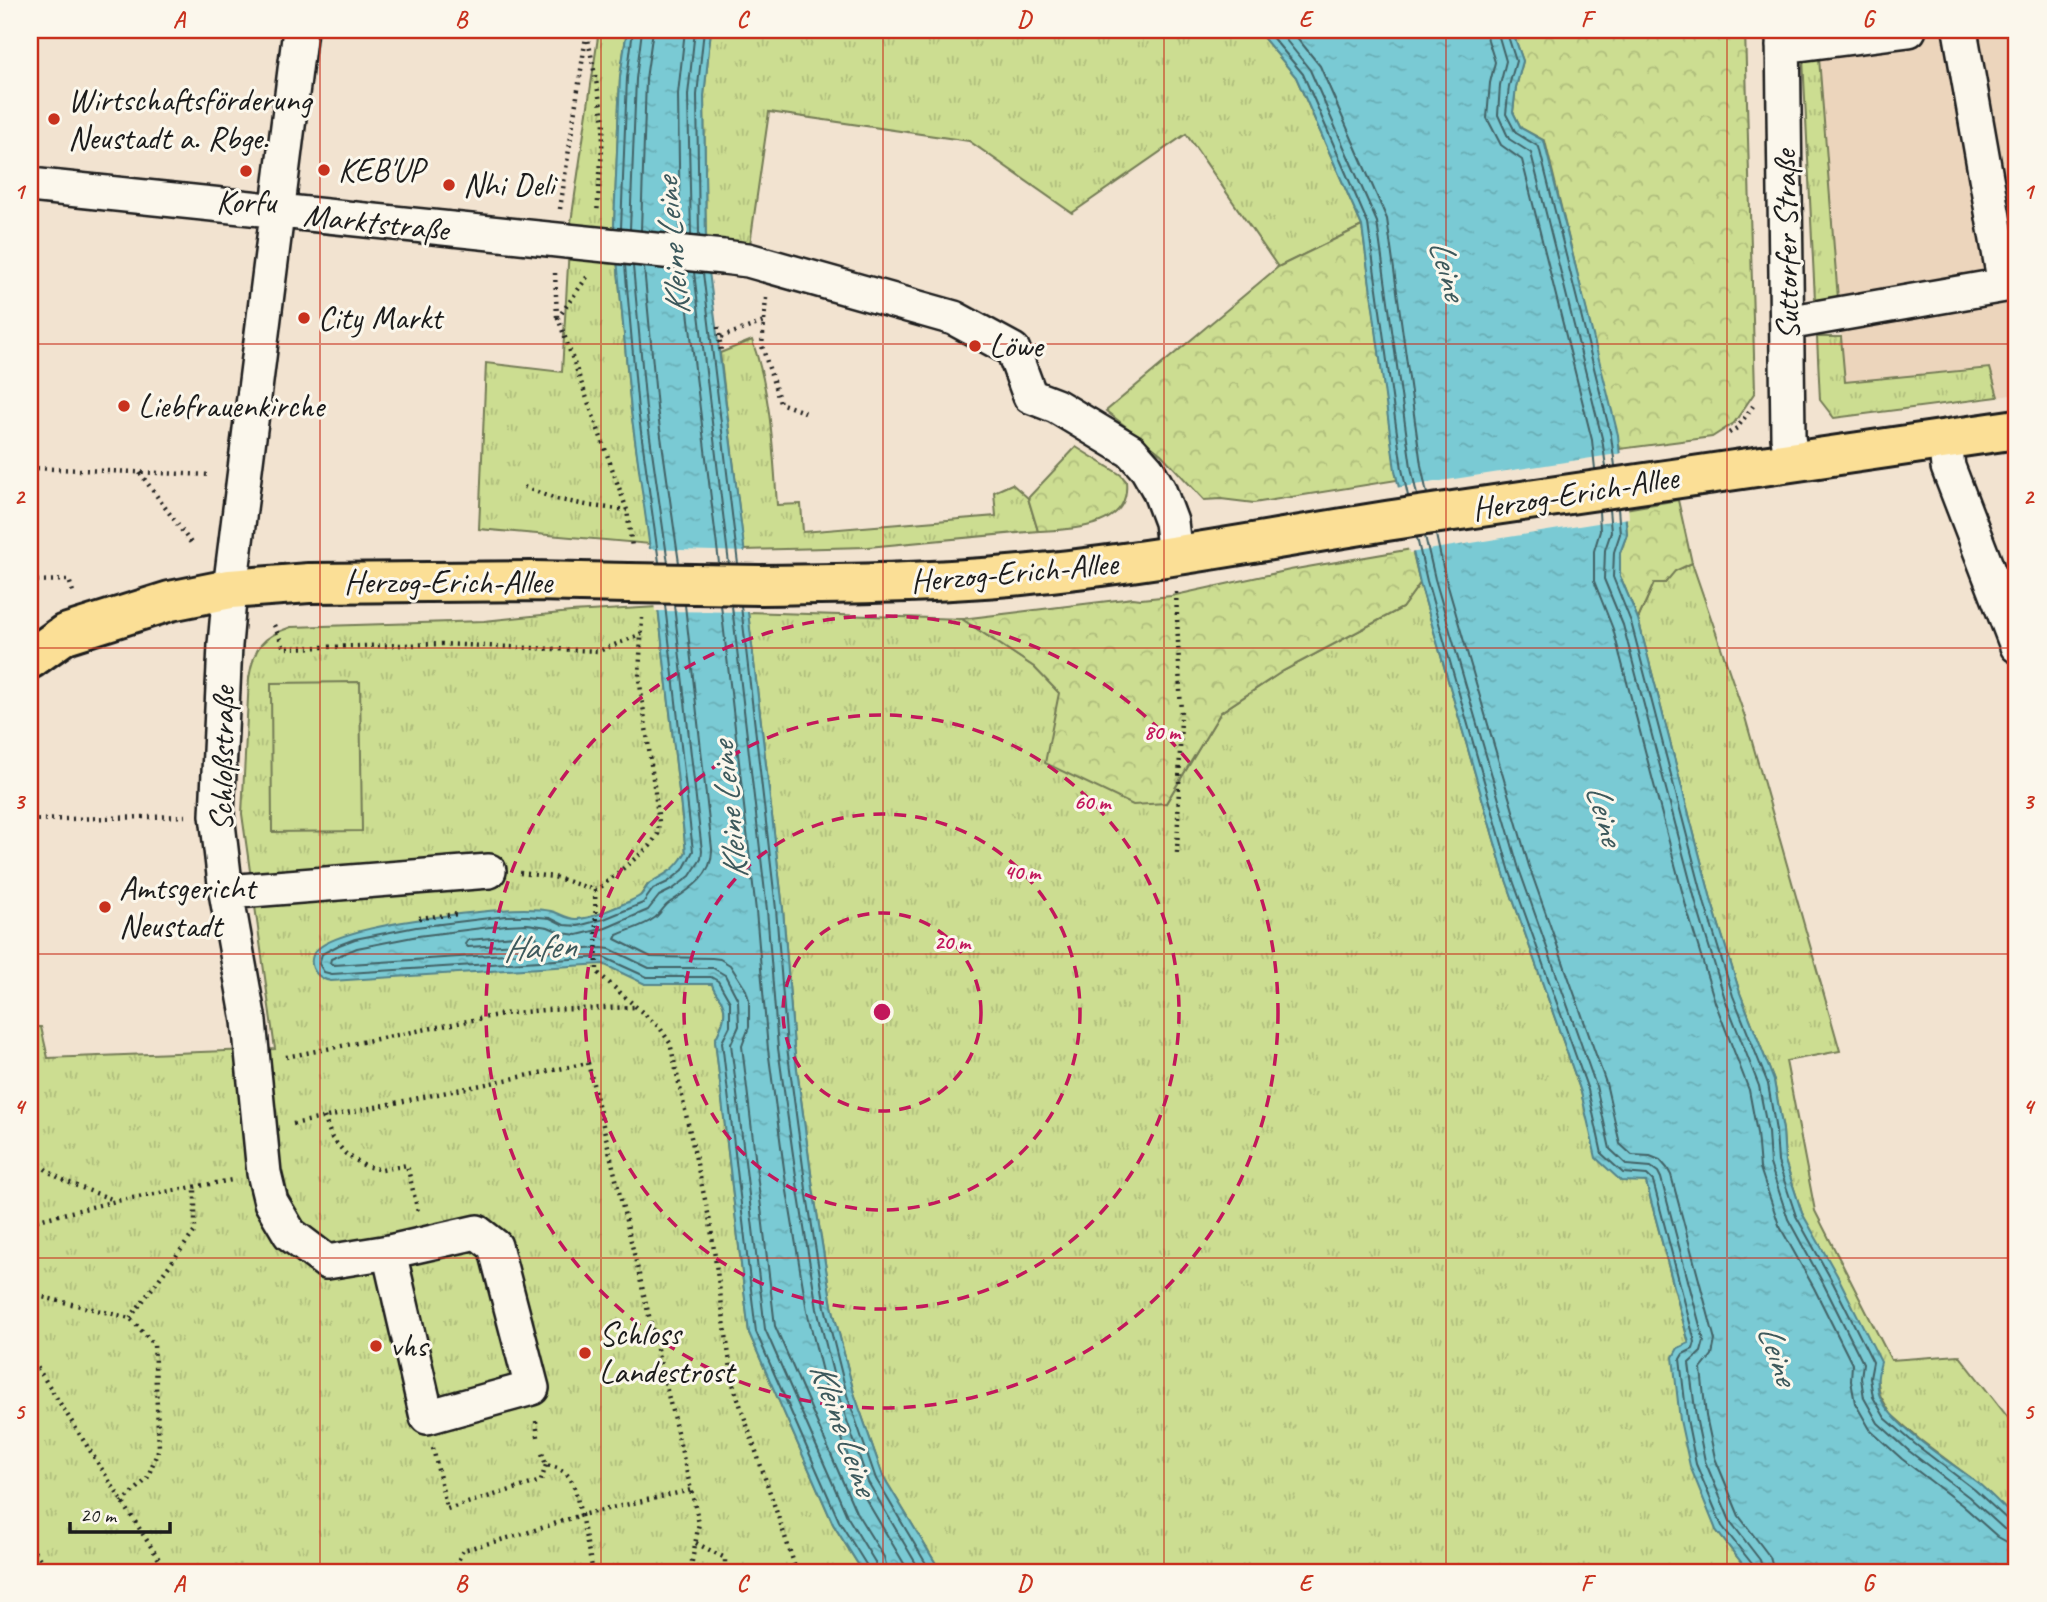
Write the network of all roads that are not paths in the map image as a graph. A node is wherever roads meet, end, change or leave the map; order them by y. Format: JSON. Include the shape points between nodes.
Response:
{"nodes":[{"id":1,"x":300,"y":30,"type":"edge"},
{"id":2,"x":1909,"y":30,"type":"edge"},
{"id":3,"x":1960,"y":30,"type":"edge"},
{"id":4,"x":1783,"y":38,"type":"edge"},
{"id":5,"x":30,"y":185,"type":"edge"},
{"id":6,"x":277,"y":211,"type":"junction"},
{"id":7,"x":1787,"y":323,"type":"junction"},
{"id":8,"x":2017,"y":429,"type":"edge"},
{"id":9,"x":1945,"y":440,"type":"junction"},
{"id":10,"x":1791,"y":460,"type":"junction"},
{"id":11,"x":1175,"y":556,"type":"junction"},
{"id":12,"x":230,"y":589,"type":"junction"},
{"id":13,"x":2017,"y":646,"type":"edge"},
{"id":14,"x":30,"y":659,"type":"edge"},
{"id":15,"x":489,"y":871,"type":"road end"},
{"id":16,"x":226,"y":892,"type":"junction"},
{"id":17,"x":389,"y":1252,"type":"junction"}],
"edges":[{"from":1,"to":6,"type":"street","name":"Schloßstraße"},
{"from":2,"to":4,"type":"street"},
{"from":3,"to":7,"type":"street","via":[[2005,285]]},
{"from":4,"to":7,"type":"street","name":"Suttorfer Straße"},
{"from":5,"to":6,"type":"street","name":"Marktstraße"},
{"from":6,"to":11,"type":"street","name":"Marktstraße","bridge":true,"via":[[748,260],[954,318],[1013,350],[1030,396],[1056,406],[1131,451],[1158,489],[1171,522]]},
{"from":6,"to":12,"type":"street","name":"Schloßstraße"},
{"from":7,"to":10,"type":"street","name":"Suttorfer Straße"},
{"from":8,"to":9,"type":"main road","name":"Herzog-Erich-Allee"},
{"from":9,"to":10,"type":"main road","name":"Herzog-Erich-Allee"},
{"from":9,"to":13,"type":"street","via":[[1948,467]]},
{"from":10,"to":11,"type":"main road","name":"Herzog-Erich-Allee"},
{"from":11,"to":12,"type":"main road","name":"Herzog-Erich-Allee","bridge":true,"via":[[1020,575],[871,584],[533,580],[309,583]]},
{"from":12,"to":14,"type":"main road","name":"Herzog-Erich-Allee","via":[[170,601],[65,634]]},
{"from":12,"to":16,"type":"street","name":"Schloßstraße","via":[[217,815]]},
{"from":15,"to":16,"type":"street"},
{"from":16,"to":17,"type":"street","name":"Schloßstraße","via":[[271,1202],[290,1234],[327,1262]]},
{"from":17,"to":17,"type":"street","name":"Schloßstraße","via":[[427,1417],[532,1388],[495,1246],[477,1232]]}]}
